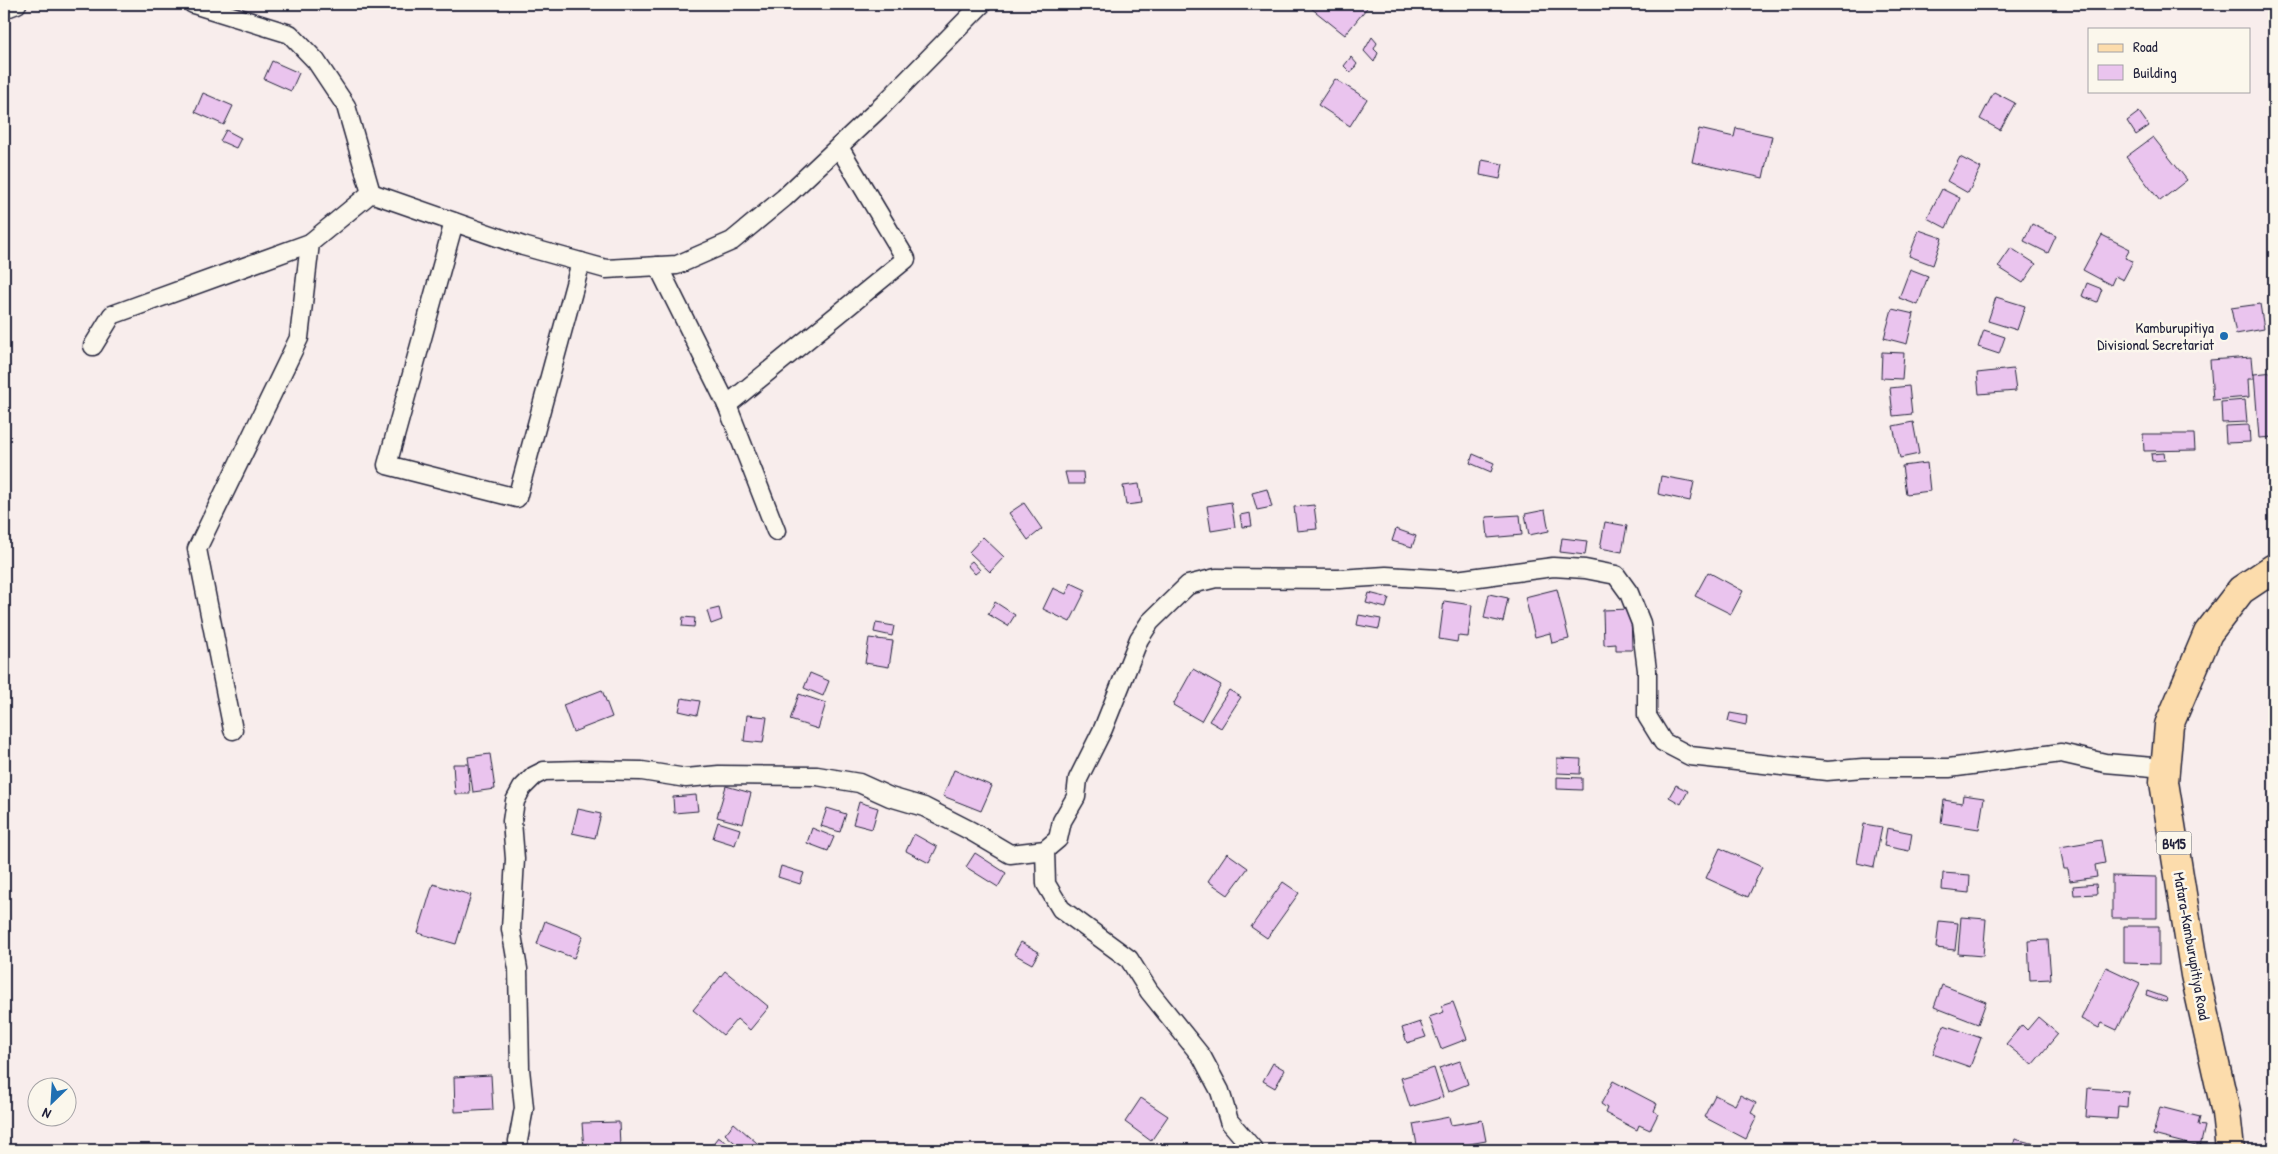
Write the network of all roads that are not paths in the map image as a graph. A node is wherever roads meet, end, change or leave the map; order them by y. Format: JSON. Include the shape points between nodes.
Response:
{"nodes":[{"id":1,"x":17,"y":4,"type":"edge"},
{"id":2,"x":193,"y":4,"type":"edge"},
{"id":3,"x":982,"y":4,"type":"edge"},
{"id":4,"x":4,"y":9,"type":"edge"},
{"id":5,"x":839,"y":147,"type":"junction"},
{"id":6,"x":372,"y":193,"type":"junction"},
{"id":7,"x":454,"y":222,"type":"junction"},
{"id":8,"x":310,"y":243,"type":"junction"},
{"id":9,"x":581,"y":262,"type":"junction"},
{"id":10,"x":658,"y":266,"type":"junction"},
{"id":11,"x":93,"y":346,"type":"dead end"},
{"id":12,"x":727,"y":405,"type":"junction"},
{"id":13,"x":776,"y":531,"type":"dead end"},
{"id":14,"x":2274,"y":568,"type":"edge"},
{"id":15,"x":234,"y":730,"type":"dead end"},
{"id":16,"x":2165,"y":768,"type":"junction"},
{"id":17,"x":1046,"y":850,"type":"junction"},
{"id":18,"x":519,"y":1150,"type":"edge"},
{"id":19,"x":1254,"y":1150,"type":"edge"},
{"id":20,"x":2230,"y":1150,"type":"edge"}],
"edges":[{"from":1,"to":4,"type":"street"},
{"from":2,"to":6,"type":"street","via":[[290,34],[316,61],[346,106]]},
{"from":3,"to":5,"type":"street"},
{"from":5,"to":10,"type":"street","via":[[732,241],[677,265]]},
{"from":5,"to":12,"type":"street","via":[[906,259]]},
{"from":6,"to":7,"type":"street"},
{"from":6,"to":8,"type":"street"},
{"from":7,"to":9,"type":"street"},
{"from":7,"to":9,"type":"street","via":[[387,465],[517,498]]},
{"from":8,"to":11,"type":"street","via":[[112,315]]},
{"from":8,"to":15,"type":"street","via":[[298,338],[197,549]]},
{"from":9,"to":10,"type":"street","via":[[606,269]]},
{"from":10,"to":12,"type":"street"},
{"from":12,"to":13,"type":"street"},
{"from":14,"to":16,"type":"main road","name":"Matara-Kamburupitiya Road","number":"B415","via":[[2241,590],[2208,633],[2169,725]]},
{"from":16,"to":17,"type":"street","via":[[2105,763],[2062,754],[1949,768],[1827,771],[1690,756],[1663,742],[1647,716],[1647,670],[1641,623],[1629,593],[1616,576],[1585,569],[1553,567],[1456,580],[1386,576],[1216,578],[1188,585],[1150,622],[1139,639],[1078,780],[1076,796],[1062,821],[1058,839]]},
{"from":16,"to":20,"type":"main road","name":"Matara-Kamburupitiya Road","number":"B415","via":[[2164,782],[2194,966],[2226,1112]]},
{"from":17,"to":18,"type":"street","via":[[1010,854],[924,807],[859,783],[817,776],[718,775],[686,778],[642,770],[544,770],[522,788],[512,821],[515,859],[511,929],[518,969],[524,1108]]},
{"from":17,"to":19,"type":"street","via":[[1046,884],[1061,909],[1128,959],[1149,991],[1202,1057],[1220,1091],[1229,1121]]}]}
